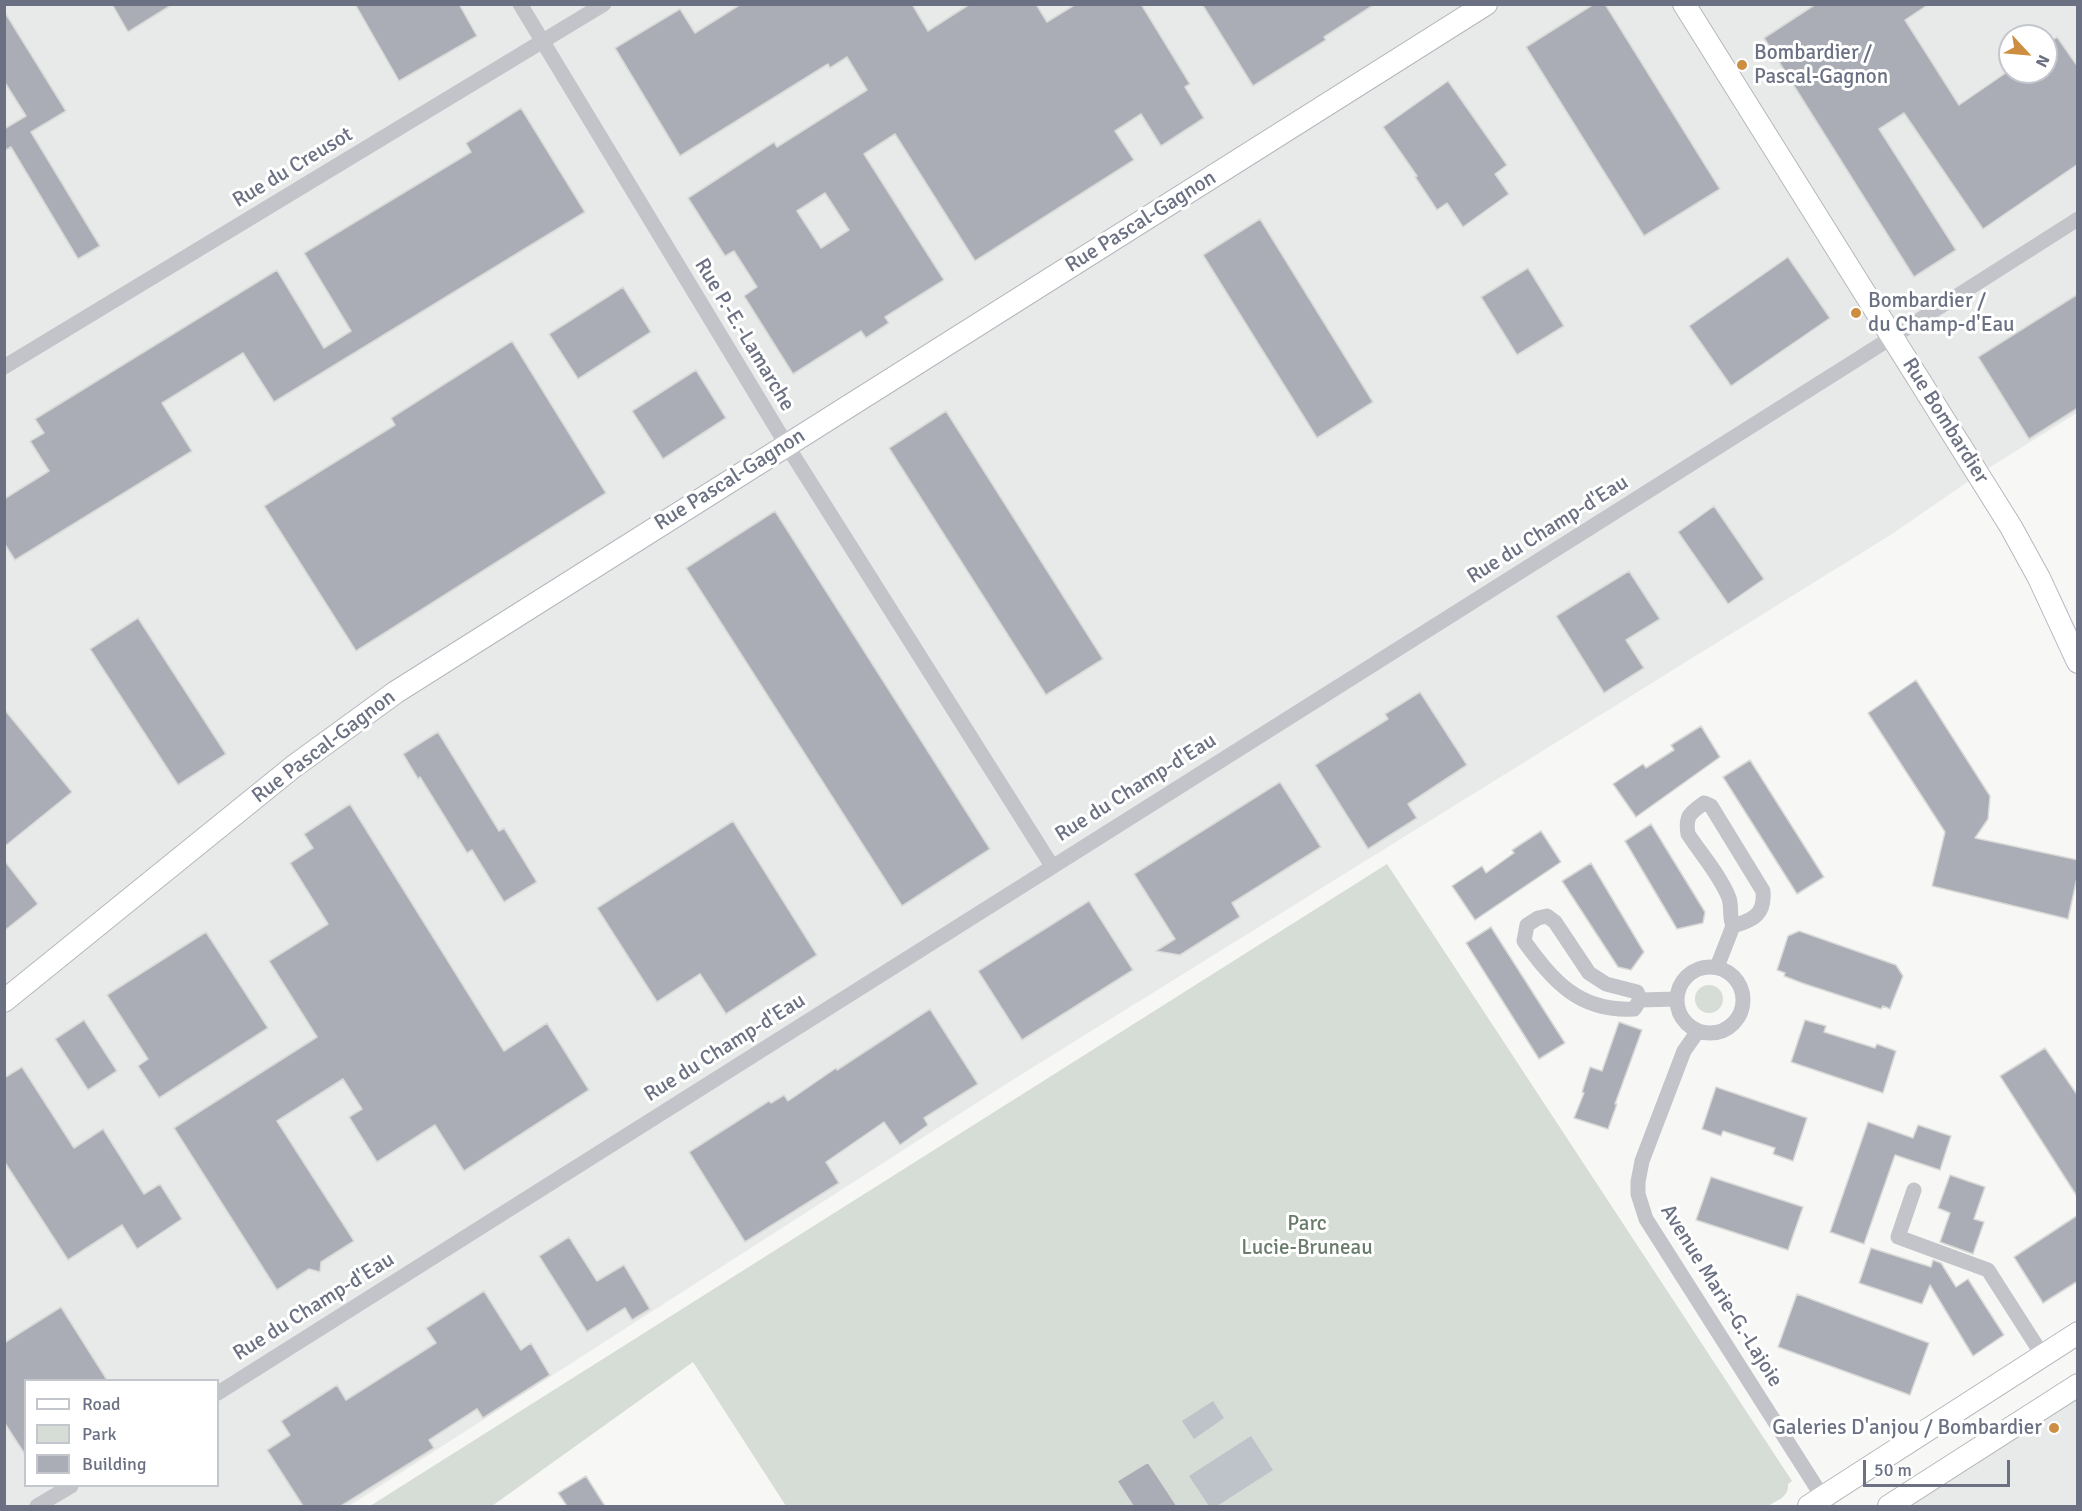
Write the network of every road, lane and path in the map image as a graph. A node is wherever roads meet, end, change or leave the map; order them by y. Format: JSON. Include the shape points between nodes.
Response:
{"nodes":[{"id":1,"x":520,"y":4,"type":"edge"},
{"id":2,"x":604,"y":4,"type":"edge"},
{"id":3,"x":1486,"y":4,"type":"edge"},
{"id":4,"x":1684,"y":4,"type":"edge"},
{"id":5,"x":541,"y":42,"type":"junction"},
{"id":6,"x":2078,"y":219,"type":"edge"},
{"id":7,"x":1893,"y":336,"type":"junction"},
{"id":8,"x":4,"y":367,"type":"edge"},
{"id":9,"x":786,"y":444,"type":"junction"},
{"id":10,"x":2073,"y":635,"type":"edge"},
{"id":11,"x":2078,"y":662,"type":"edge"},
{"id":12,"x":1052,"y":866,"type":"junction"},
{"id":13,"x":1733,"y":926,"type":"junction"},
{"id":14,"x":1717,"y":967,"type":"junction"},
{"id":15,"x":1677,"y":999,"type":"junction"},
{"id":16,"x":4,"y":1000,"type":"edge"},
{"id":17,"x":1640,"y":1000,"type":"junction"},
{"id":18,"x":1698,"y":1031,"type":"junction"},
{"id":19,"x":1914,"y":1190,"type":"dead end"},
{"id":20,"x":2078,"y":1333,"type":"edge"},
{"id":21,"x":2043,"y":1356,"type":"junction"},
{"id":22,"x":2078,"y":1385,"type":"edge"},
{"id":23,"x":219,"y":1392,"type":"edge"},
{"id":24,"x":68,"y":1487,"type":"edge"},
{"id":25,"x":1820,"y":1504,"type":"edge"},
{"id":26,"x":38,"y":1506,"type":"edge"},
{"id":27,"x":1889,"y":1506,"type":"edge"}],
"edges":[{"from":1,"to":5,"type":"street","name":"Rue P.-E.-Lamarche"},
{"from":2,"to":5,"type":"street","name":"Rue du Creusot"},
{"from":3,"to":9,"type":"street","name":"Rue Pascal-Gagnon"},
{"from":4,"to":7,"type":"street","name":"Rue Bombardier"},
{"from":5,"to":8,"type":"street","name":"Rue du Creusot"},
{"from":5,"to":9,"type":"street","name":"Rue P.-E.-Lamarche"},
{"from":6,"to":7,"type":"street","name":"Rue du Champ-d'Eau"},
{"from":7,"to":10,"type":"street","name":"Rue Bombardier"},
{"from":7,"to":12,"type":"street","name":"Rue du Champ-d'Eau"},
{"from":9,"to":12,"type":"street","name":"Rue P.-E.-Lamarche"},
{"from":9,"to":16,"type":"street","name":"Rue Pascal-Gagnon","via":[[396,692],[294,767]]},
{"from":10,"to":11,"type":"street","name":"Rue Bombardier"},
{"from":12,"to":23,"type":"street","name":"Rue du Champ-d'Eau"},
{"from":13,"to":13,"type":"street","via":[[1759,914],[1764,903],[1763,891],[1712,806],[1704,803],[1691,813],[1686,823],[1688,834],[1725,890]]},
{"from":13,"to":14,"type":"street"},
{"from":14,"to":15,"type":"street","via":[[1689,974]]},
{"from":14,"to":18,"type":"street","via":[[1735,978],[1741,988],[1742,1009],[1729,1027],[1709,1033]]},
{"from":15,"to":17,"type":"street"},
{"from":15,"to":18,"type":"street","via":[[1680,1015]]},
{"from":17,"to":17,"type":"street","via":[[1637,992],[1606,984],[1589,973],[1547,916],[1527,925],[1524,941],[1562,986],[1581,999],[1621,1009],[1634,1009]]},
{"from":18,"to":25,"type":"street","name":"Avenue Marie-G.-Lajoie","via":[[1684,1051],[1642,1161],[1638,1182],[1641,1206]]},
{"from":19,"to":21,"type":"street","via":[[1898,1237],[1988,1270]]},
{"from":20,"to":21,"type":"street"},
{"from":21,"to":25,"type":"street"},
{"from":22,"to":27,"type":"street"},
{"from":24,"to":26,"type":"street"}]}
